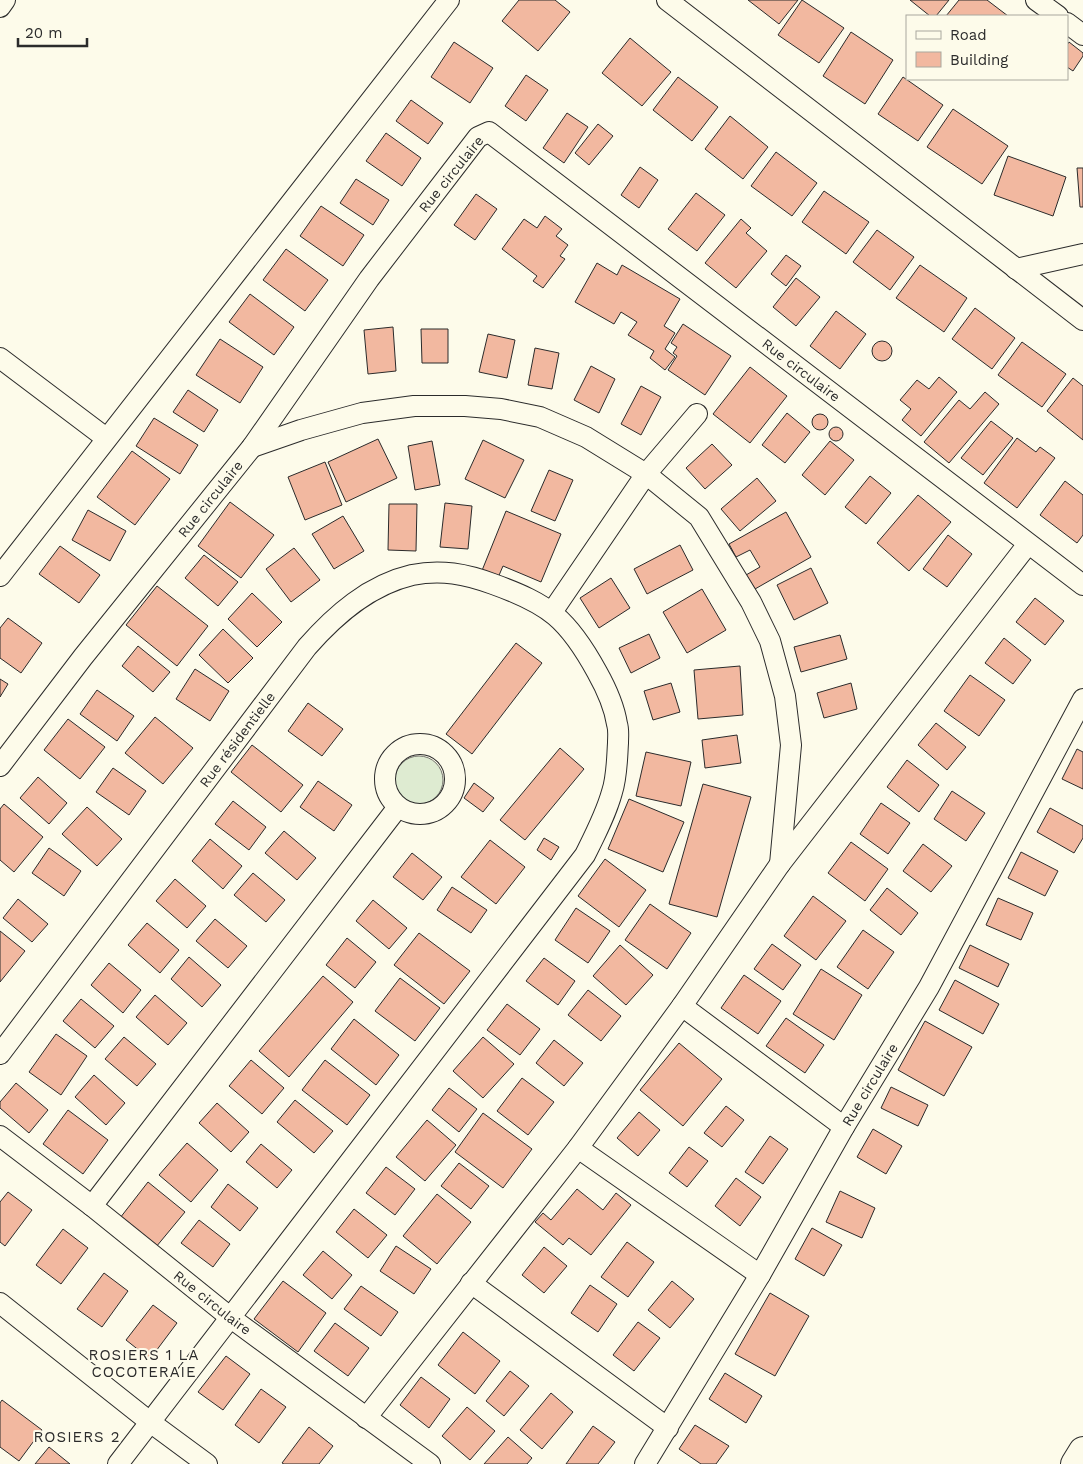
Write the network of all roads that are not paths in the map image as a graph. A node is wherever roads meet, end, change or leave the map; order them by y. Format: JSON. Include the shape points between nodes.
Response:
{"nodes":[{"id":1,"x":5,"y":0,"type":"edge"},
{"id":2,"x":449,"y":0,"type":"edge"},
{"id":3,"x":667,"y":0,"type":"edge"},
{"id":4,"x":1036,"y":0,"type":"edge"},
{"id":5,"x":0,"y":7,"type":"edge"},
{"id":6,"x":1057,"y":15,"type":"edge"},
{"id":7,"x":1068,"y":24,"type":"edge"},
{"id":8,"x":1083,"y":35,"type":"edge"},
{"id":9,"x":1083,"y":254,"type":"edge"},
{"id":10,"x":1016,"y":269,"type":"junction"},
{"id":11,"x":1083,"y":320,"type":"edge"},
{"id":12,"x":0,"y":358,"type":"edge"},
{"id":13,"x":697,"y":414,"type":"dead end"},
{"id":14,"x":106,"y":438,"type":"junction"},
{"id":15,"x":252,"y":447,"type":"junction"},
{"id":16,"x":646,"y":474,"type":"junction"},
{"id":17,"x":1028,"y":544,"type":"junction"},
{"id":18,"x":0,"y":576,"type":"edge"},
{"id":19,"x":1083,"y":585,"type":"edge"},
{"id":20,"x":552,"y":612,"type":"junction"},
{"id":21,"x":1083,"y":699,"type":"edge"},
{"id":22,"x":0,"y":766,"type":"edge"},
{"id":23,"x":398,"y":807,"type":"dead end"},
{"id":24,"x":780,"y":864,"type":"junction"},
{"id":25,"x":682,"y":1006,"type":"junction"},
{"id":26,"x":0,"y":1054,"type":"edge"},
{"id":27,"x":844,"y":1127,"type":"junction"},
{"id":28,"x":0,"y":1136,"type":"edge"},
{"id":29,"x":578,"y":1148,"type":"junction"},
{"id":30,"x":92,"y":1206,"type":"junction"},
{"id":31,"x":760,"y":1275,"type":"junction"},
{"id":32,"x":471,"y":1283,"type":"junction"},
{"id":33,"x":0,"y":1303,"type":"edge"},
{"id":34,"x":232,"y":1318,"type":"junction"},
{"id":35,"x":366,"y":1418,"type":"junction"},
{"id":36,"x":150,"y":1422,"type":"junction"},
{"id":37,"x":668,"y":1428,"type":"junction"},
{"id":38,"x":1083,"y":1451,"type":"edge"},
{"id":39,"x":118,"y":1464,"type":"edge"},
{"id":40,"x":207,"y":1464,"type":"edge"},
{"id":41,"x":430,"y":1464,"type":"edge"},
{"id":42,"x":645,"y":1464,"type":"edge"},
{"id":43,"x":1075,"y":1464,"type":"edge"}],
"edges":[{"from":1,"to":5,"type":"street"},
{"from":2,"to":14,"type":"street"},
{"from":3,"to":10,"type":"street"},
{"from":4,"to":6,"type":"street"},
{"from":7,"to":8,"type":"street"},
{"from":9,"to":10,"type":"street"},
{"from":10,"to":11,"type":"street"},
{"from":12,"to":14,"type":"street"},
{"from":13,"to":16,"type":"street"},
{"from":14,"to":18,"type":"street"},
{"from":15,"to":16,"type":"street","via":[[362,413],[414,406],[465,406],[540,417],[586,436]]},
{"from":15,"to":17,"type":"street","name":"Rue circulaire","via":[[369,279],[478,137],[489,132]]},
{"from":15,"to":22,"type":"street","name":"Rue circulaire"},
{"from":16,"to":20,"type":"street"},
{"from":16,"to":24,"type":"street","via":[[699,517],[751,602],[770,641],[785,696],[791,745]]},
{"from":17,"to":19,"type":"street","name":"Rue circulaire"},
{"from":17,"to":24,"type":"street"},
{"from":20,"to":26,"type":"street","name":"Rue résidentielle","via":[[513,591],[470,575],[451,572],[410,576],[374,590],[349,606],[307,647]]},
{"from":20,"to":34,"type":"street","name":"Rue résidentielle","via":[[583,646],[608,693],[618,725],[613,791],[601,822],[585,855]]},
{"from":21,"to":27,"type":"street","name":"Rue circulaire","via":[[929,987]]},
{"from":23,"to":30,"type":"street"},
{"from":24,"to":25,"type":"street"},
{"from":25,"to":27,"type":"street"},
{"from":25,"to":29,"type":"street"},
{"from":27,"to":31,"type":"street","name":"Rue circulaire"},
{"from":28,"to":30,"type":"street","name":"Rue circulaire"},
{"from":29,"to":31,"type":"street"},
{"from":29,"to":32,"type":"street"},
{"from":30,"to":34,"type":"street","name":"Rue circulaire"},
{"from":31,"to":37,"type":"street","name":"Rue circulaire"},
{"from":32,"to":35,"type":"street"},
{"from":32,"to":37,"type":"street"},
{"from":33,"to":36,"type":"street"},
{"from":34,"to":35,"type":"street","name":"Rue circulaire"},
{"from":34,"to":36,"type":"street","name":"Rue résidentielle"},
{"from":35,"to":41,"type":"street","name":"Rue circulaire"},
{"from":36,"to":39,"type":"street","name":"Rue résidentielle"},
{"from":36,"to":40,"type":"street"},
{"from":37,"to":42,"type":"street","name":"Rue circulaire"},
{"from":38,"to":43,"type":"main road"}]}
